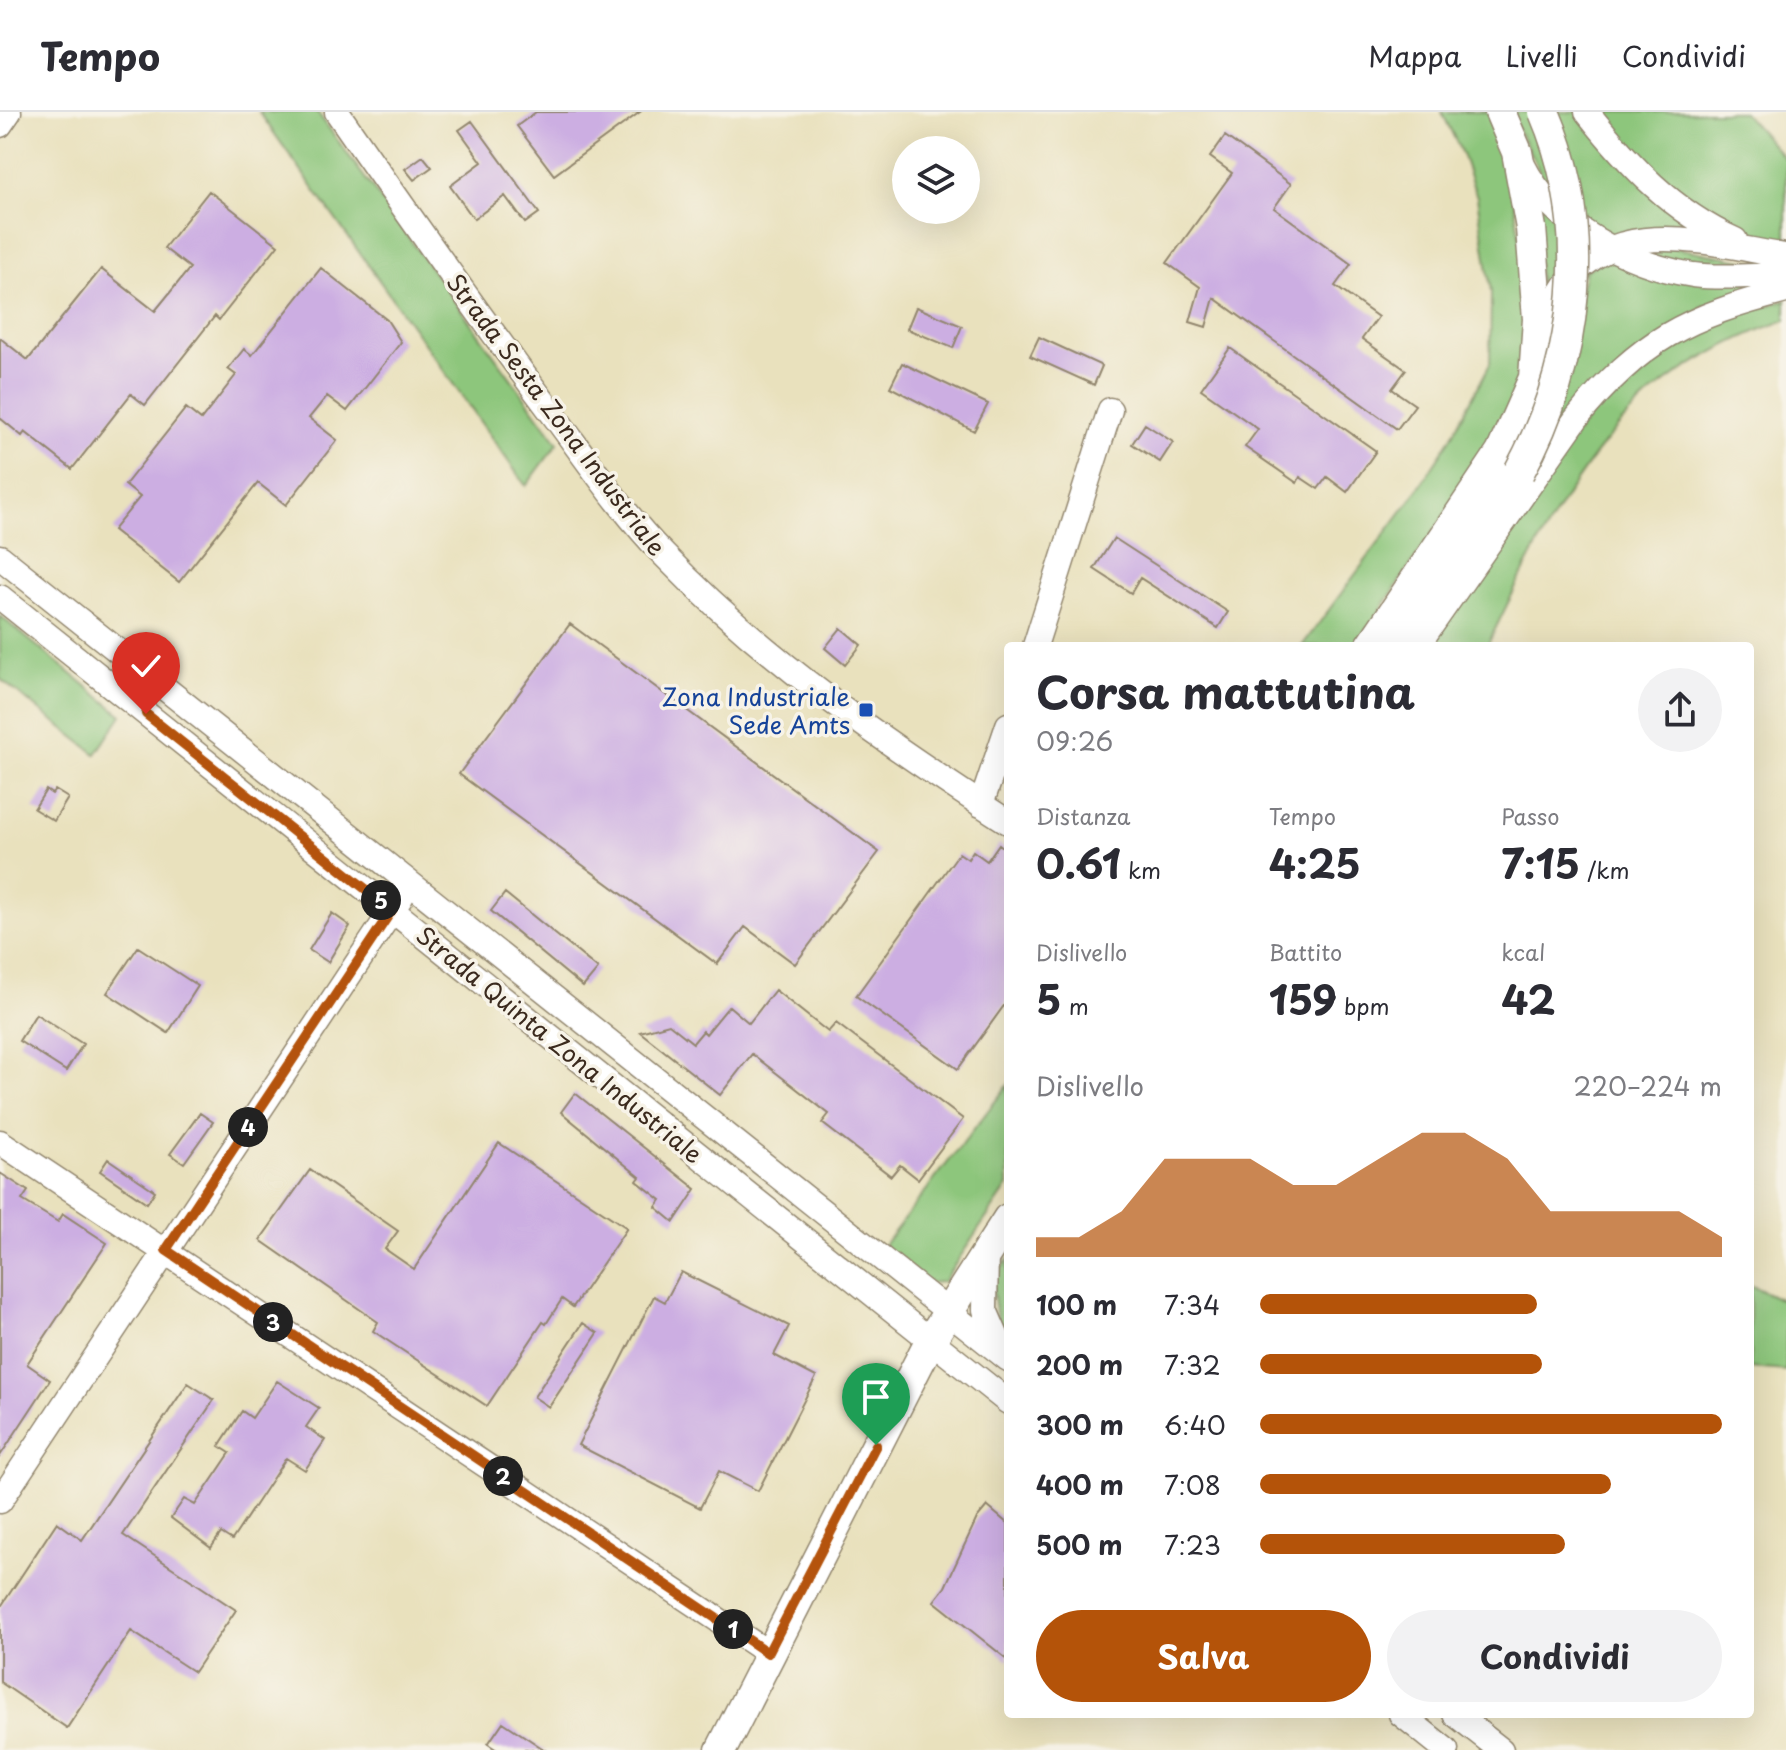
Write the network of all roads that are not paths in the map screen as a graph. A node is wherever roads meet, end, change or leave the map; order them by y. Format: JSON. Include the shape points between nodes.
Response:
{"nodes":[{"id":1,"x":9,"y":112,"type":"edge"},
{"id":2,"x":337,"y":112,"type":"edge"},
{"id":3,"x":1500,"y":112,"type":"edge"},
{"id":4,"x":1544,"y":112,"type":"edge"},
{"id":5,"x":1587,"y":112,"type":"edge"},
{"id":6,"x":0,"y":125,"type":"edge"},
{"id":7,"x":1517,"y":152,"type":"junction"},
{"id":8,"x":1615,"y":248,"type":"junction"},
{"id":9,"x":1774,"y":254,"type":"edge"},
{"id":10,"x":1786,"y":275,"type":"edge"},
{"id":11,"x":1786,"y":291,"type":"edge"},
{"id":12,"x":1534,"y":378,"type":"junction"},
{"id":13,"x":1110,"y":410,"type":"dead end"},
{"id":14,"x":0,"y":557,"type":"edge"},
{"id":15,"x":0,"y":597,"type":"edge"},
{"id":16,"x":1036,"y":642,"type":"edge"},
{"id":17,"x":1374,"y":642,"type":"edge"},
{"id":18,"x":1402,"y":642,"type":"edge"},
{"id":19,"x":1420,"y":642,"type":"edge"},
{"id":20,"x":1004,"y":737,"type":"edge"},
{"id":21,"x":313,"y":804,"type":"junction"},
{"id":22,"x":981,"y":805,"type":"junction"},
{"id":23,"x":1004,"y":819,"type":"edge"},
{"id":24,"x":293,"y":830,"type":"junction"},
{"id":25,"x":411,"y":882,"type":"junction"},
{"id":26,"x":392,"y":910,"type":"junction"},
{"id":27,"x":0,"y":1142,"type":"edge"},
{"id":28,"x":1004,"y":1225,"type":"edge"},
{"id":29,"x":166,"y":1250,"type":"junction"},
{"id":30,"x":986,"y":1253,"type":"junction"},
{"id":31,"x":947,"y":1313,"type":"junction"},
{"id":32,"x":930,"y":1341,"type":"junction"},
{"id":33,"x":1004,"y":1351,"type":"edge"},
{"id":34,"x":1004,"y":1355,"type":"edge"},
{"id":35,"x":1004,"y":1399,"type":"edge"},
{"id":36,"x":0,"y":1501,"type":"edge"},
{"id":37,"x":768,"y":1653,"type":"junction"},
{"id":38,"x":1406,"y":1718,"type":"edge"},
{"id":39,"x":1460,"y":1718,"type":"edge"},
{"id":40,"x":721,"y":1750,"type":"edge"},
{"id":41,"x":1446,"y":1750,"type":"edge"},
{"id":42,"x":1501,"y":1750,"type":"edge"}],
"edges":[{"from":1,"to":6,"type":"street"},
{"from":2,"to":22,"type":"street","name":"Strada Sesta Zona Industriale","via":[[483,321],[663,554],[726,617],[806,683]]},
{"from":3,"to":7,"type":"main road"},
{"from":4,"to":18,"type":"main road","bridge":true,"via":[[1564,170],[1573,225],[1575,284],[1554,389],[1519,472]]},
{"from":5,"to":9,"type":"street","via":[[1626,161],[1693,218]]},
{"from":7,"to":8,"type":"street","via":[[1546,200],[1569,221]]},
{"from":7,"to":12,"type":"main road","via":[[1535,263]]},
{"from":8,"to":9,"type":"street","via":[[1636,239],[1669,236]]},
{"from":8,"to":10,"type":"street","via":[[1693,275]]},
{"from":8,"to":12,"type":"street","via":[[1568,281],[1556,301]]},
{"from":11,"to":19,"type":"street","via":[[1687,323],[1649,344],[1604,384]]},
{"from":12,"to":17,"type":"main road","via":[[1501,453]]},
{"from":13,"to":16,"type":"street"},
{"from":14,"to":21,"type":"street","name":"Strada Quinta Zona Industriale"},
{"from":15,"to":24,"type":"street","name":"Strada Quinta Zona Industriale"},
{"from":20,"to":22,"type":"street"},
{"from":21,"to":24,"type":"street"},
{"from":21,"to":25,"type":"street","name":"Strada Quinta Zona Industriale"},
{"from":22,"to":23,"type":"street","name":"Strada Sesta Zona Industriale"},
{"from":24,"to":26,"type":"street","name":"Strada Quinta Zona Industriale"},
{"from":25,"to":26,"type":"street"},
{"from":25,"to":31,"type":"street","name":"Strada Quinta Zona Industriale"},
{"from":26,"to":29,"type":"street"},
{"from":26,"to":32,"type":"street","name":"Strada Quinta Zona Industriale"},
{"from":27,"to":29,"type":"street"},
{"from":28,"to":30,"type":"main road"},
{"from":29,"to":36,"type":"street"},
{"from":29,"to":37,"type":"street"},
{"from":30,"to":31,"type":"main road"},
{"from":30,"to":33,"type":"street","via":[[988,1323]]},
{"from":31,"to":32,"type":"main road"},
{"from":31,"to":34,"type":"street","name":"Strada Quinta Zona Industriale"},
{"from":32,"to":35,"type":"street","name":"Strada Quinta Zona Industriale"},
{"from":32,"to":37,"type":"main road"},
{"from":37,"to":40,"type":"main road"},
{"from":38,"to":41,"type":"street"},
{"from":39,"to":42,"type":"street"}]}
